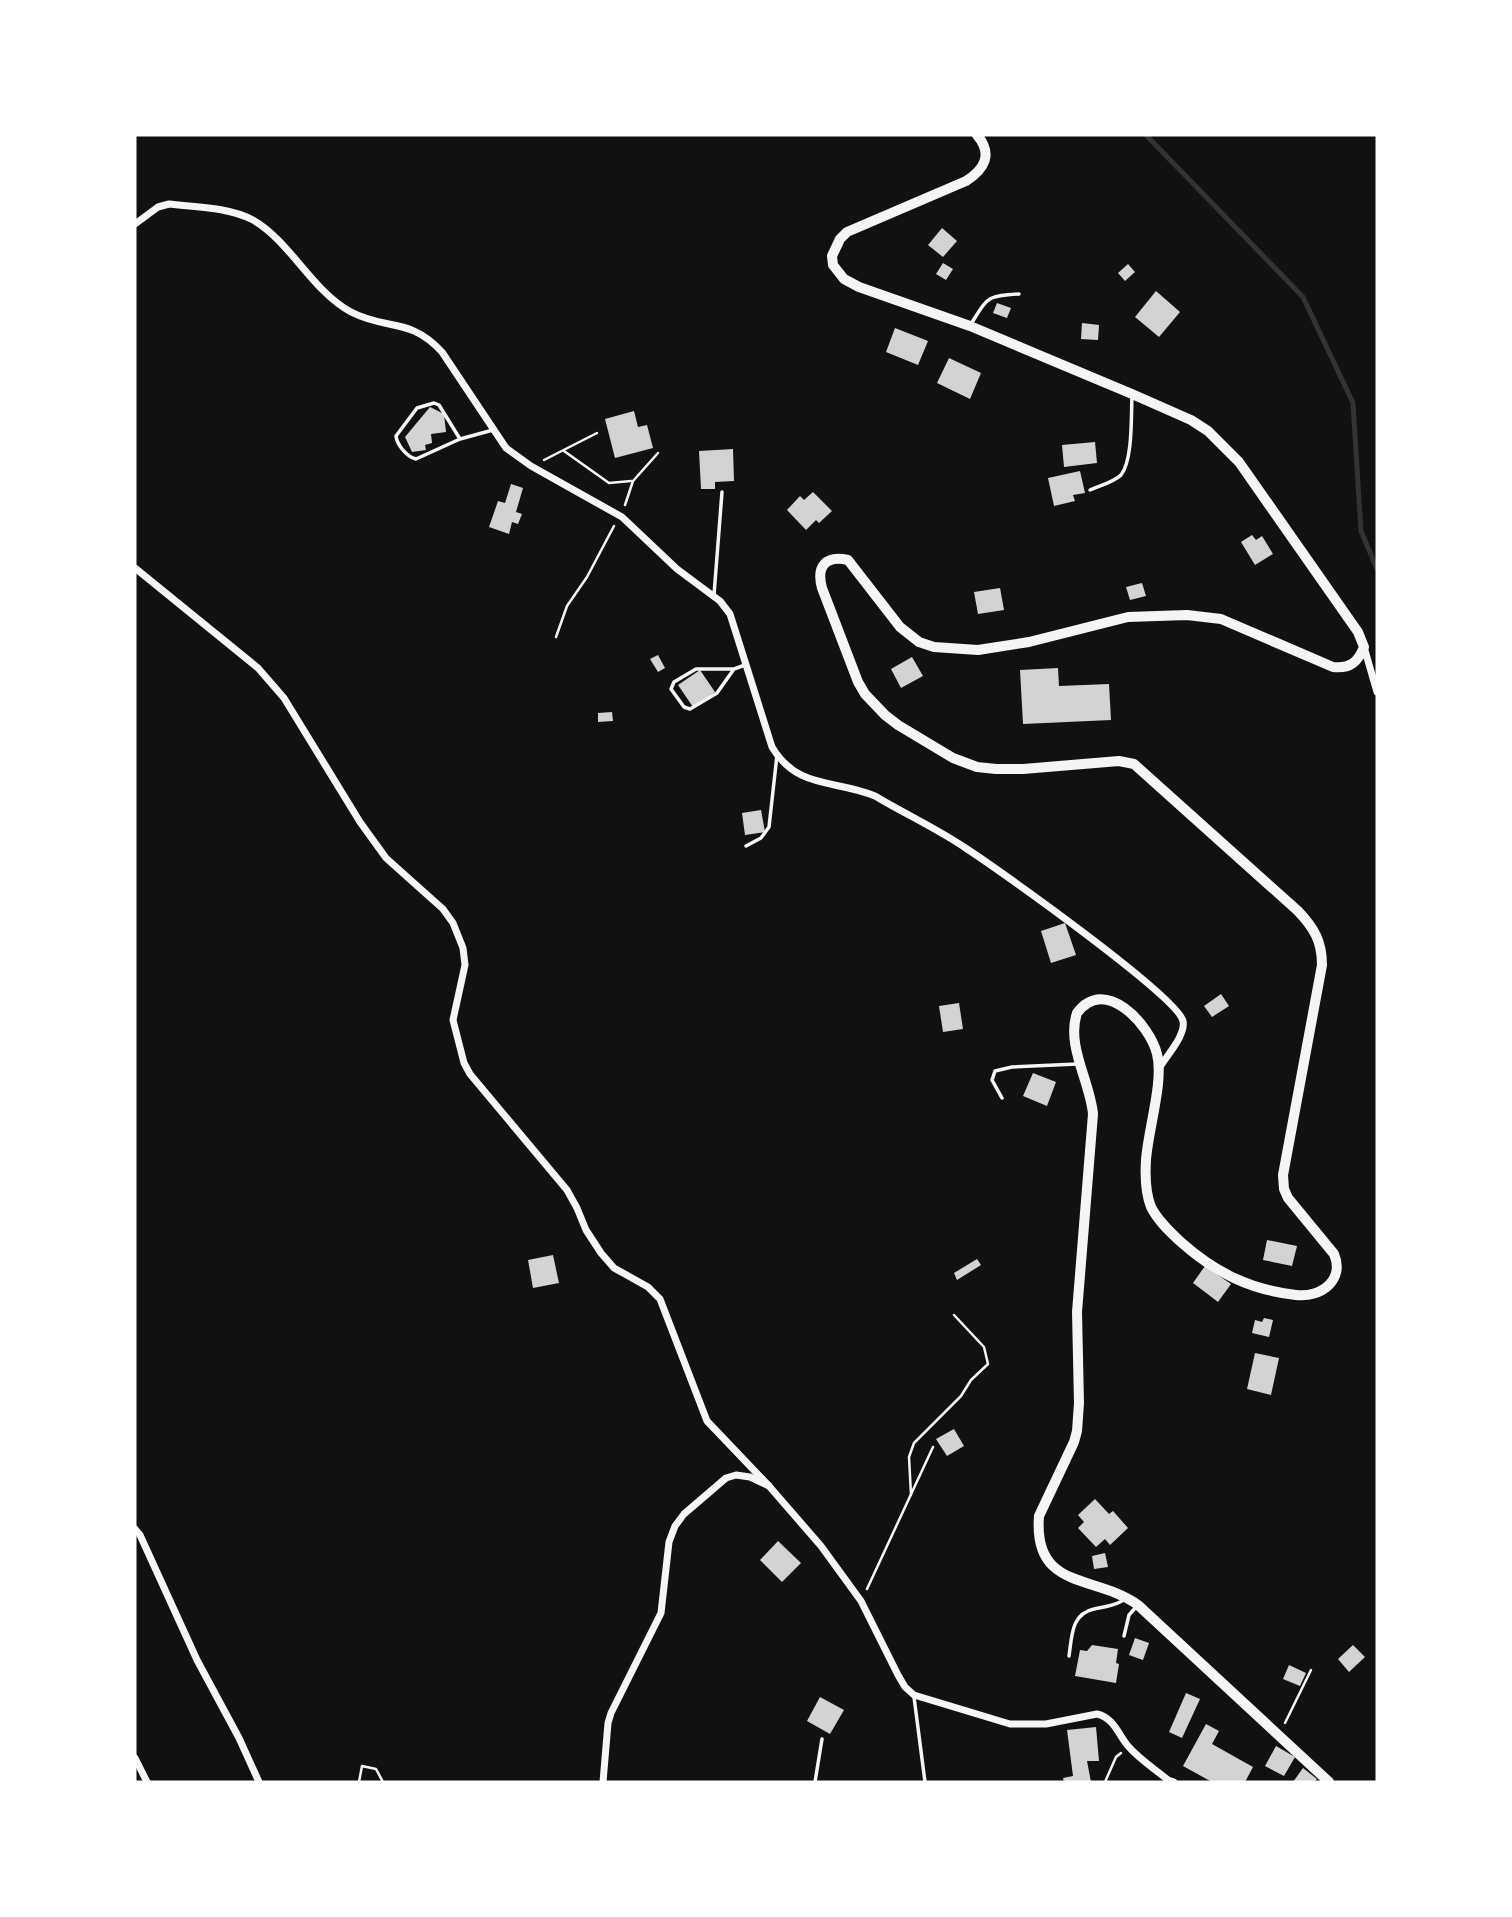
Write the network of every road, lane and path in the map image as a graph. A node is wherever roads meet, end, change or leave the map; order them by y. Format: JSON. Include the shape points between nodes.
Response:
{"nodes":[{"id":1,"x":977,"y":135,"type":"edge"},
{"id":2,"x":135,"y":224,"type":"edge"},
{"id":3,"x":1019,"y":294,"type":"dead end"},
{"id":4,"x":970,"y":326,"type":"junction"},
{"id":5,"x":1132,"y":394,"type":"junction"},
{"id":6,"x":494,"y":429,"type":"junction"},
{"id":7,"x":597,"y":433,"type":"dead end"},
{"id":8,"x":460,"y":439,"type":"junction"},
{"id":9,"x":564,"y":451,"type":"junction"},
{"id":10,"x":658,"y":453,"type":"dead end"},
{"id":11,"x":531,"y":466,"type":"junction"},
{"id":12,"x":633,"y":481,"type":"junction"},
{"id":13,"x":1090,"y":490,"type":"dead end"},
{"id":14,"x":722,"y":492,"type":"dead end"},
{"id":15,"x":622,"y":517,"type":"junction"},
{"id":16,"x":135,"y":568,"type":"edge"},
{"id":17,"x":714,"y":596,"type":"junction"},
{"id":18,"x":556,"y":637,"type":"dead end"},
{"id":19,"x":1364,"y":647,"type":"junction"},
{"id":20,"x":746,"y":665,"type":"junction"},
{"id":21,"x":734,"y":669,"type":"junction"},
{"id":22,"x":1377,"y":692,"type":"edge"},
{"id":23,"x":777,"y":755,"type":"junction"},
{"id":24,"x":746,"y":846,"type":"dead end"},
{"id":25,"x":1080,"y":1065,"type":"junction"},
{"id":26,"x":1159,"y":1068,"type":"junction"},
{"id":27,"x":1002,"y":1098,"type":"dead end"},
{"id":28,"x":954,"y":1315,"type":"dead end"},
{"id":29,"x":933,"y":1447,"type":"dead end"},
{"id":30,"x":769,"y":1486,"type":"junction"},
{"id":31,"x":911,"y":1495,"type":"junction"},
{"id":32,"x":135,"y":1529,"type":"edge"},
{"id":33,"x":1127,"y":1597,"type":"junction"},
{"id":34,"x":861,"y":1601,"type":"junction"},
{"id":35,"x":1138,"y":1605,"type":"junction"},
{"id":36,"x":1124,"y":1636,"type":"dead end"},
{"id":37,"x":1069,"y":1656,"type":"dead end"},
{"id":38,"x":1311,"y":1670,"type":"dead end"},
{"id":39,"x":914,"y":1695,"type":"junction"},
{"id":40,"x":1278,"y":1736,"type":"junction"},
{"id":41,"x":822,"y":1740,"type":"dead end"},
{"id":42,"x":1128,"y":1746,"type":"junction"},
{"id":43,"x":135,"y":1758,"type":"edge"},
{"id":44,"x":147,"y":1782,"type":"edge"},
{"id":45,"x":259,"y":1782,"type":"edge"},
{"id":46,"x":359,"y":1782,"type":"edge"},
{"id":47,"x":383,"y":1782,"type":"edge"},
{"id":48,"x":603,"y":1782,"type":"edge"},
{"id":49,"x":815,"y":1782,"type":"edge"},
{"id":50,"x":925,"y":1782,"type":"edge"},
{"id":51,"x":1105,"y":1782,"type":"edge"},
{"id":52,"x":1174,"y":1782,"type":"edge"},
{"id":53,"x":1329,"y":1782,"type":"edge"}],
"edges":[{"from":1,"to":4,"type":"main road","via":[[987,159],[976,175],[848,232],[839,239],[832,256],[838,273],[859,287]]},
{"from":2,"to":6,"type":"street","via":[[169,204],[252,219],[349,310],[371,321],[411,328],[432,341]]},
{"from":3,"to":4,"type":"lane","via":[[989,298]]},
{"from":4,"to":5,"type":"main road"},
{"from":5,"to":13,"type":"lane","via":[[1123,472]]},
{"from":5,"to":19,"type":"main road","via":[[1191,420],[1232,455],[1358,632]]},
{"from":6,"to":8,"type":"lane"},
{"from":6,"to":11,"type":"street","via":[[506,448]]},
{"from":7,"to":9,"type":"path"},
{"from":8,"to":8,"type":"lane","via":[[416,459],[408,456],[396,436],[417,408],[434,403]]},
{"from":9,"to":11,"type":"path"},
{"from":9,"to":12,"type":"path","via":[[610,483]]},
{"from":10,"to":12,"type":"path"},
{"from":11,"to":15,"type":"street"},
{"from":12,"to":15,"type":"path"},
{"from":14,"to":17,"type":"lane"},
{"from":15,"to":17,"type":"street","via":[[677,569]]},
{"from":15,"to":18,"type":"path","via":[[567,606]]},
{"from":16,"to":30,"type":"street","via":[[273,684],[386,858],[449,916],[465,957],[453,1020],[470,1074],[567,1190],[601,1253],[614,1268],[656,1294],[707,1421]]},
{"from":17,"to":20,"type":"street","via":[[730,614]]},
{"from":19,"to":22,"type":"street"},
{"from":19,"to":26,"type":"main road","via":[[1350,666],[1333,667],[1221,619],[1187,615],[1128,617],[978,650],[934,648],[900,626],[848,560],[830,560],[821,571],[822,588],[858,682],[892,720],[953,758],[977,767],[1134,764],[1313,927],[1322,948],[1322,965],[1283,1175],[1288,1198],[1334,1254],[1337,1269],[1328,1287],[1302,1296],[1235,1280],[1169,1232],[1153,1211],[1145,1181]]},
{"from":20,"to":21,"type":"lane"},
{"from":20,"to":23,"type":"street"},
{"from":21,"to":21,"type":"lane","via":[[696,669],[674,682],[671,689],[690,709],[717,693]]},
{"from":23,"to":24,"type":"lane","via":[[769,827]]},
{"from":23,"to":26,"type":"street","via":[[795,773],[875,796],[967,848],[1137,973],[1183,1018],[1182,1032]]},
{"from":25,"to":26,"type":"main road","via":[[1074,1031],[1077,1013],[1091,1001],[1102,999],[1124,1006],[1147,1030]]},
{"from":25,"to":27,"type":"lane","via":[[995,1071],[992,1080]]},
{"from":25,"to":33,"type":"main road","via":[[1093,1114],[1077,1312],[1078,1419],[1074,1442],[1039,1516],[1038,1529],[1044,1554],[1063,1575]]},
{"from":28,"to":31,"type":"path","via":[[984,1348],[988,1364],[914,1443],[909,1457]]},
{"from":29,"to":31,"type":"path"},
{"from":30,"to":34,"type":"street"},
{"from":30,"to":48,"type":"street","via":[[744,1475],[726,1478],[675,1526],[661,1613],[608,1723]]},
{"from":31,"to":34,"type":"path"},
{"from":32,"to":45,"type":"street"},
{"from":33,"to":35,"type":"main road"},
{"from":33,"to":37,"type":"lane","via":[[1081,1614],[1073,1629]]},
{"from":34,"to":39,"type":"street","via":[[898,1675]]},
{"from":35,"to":36,"type":"lane","via":[[1129,1615]]},
{"from":35,"to":40,"type":"main road"},
{"from":38,"to":40,"type":"path"},
{"from":39,"to":42,"type":"street","via":[[1010,1724],[1046,1724],[1097,1714],[1110,1720]]},
{"from":39,"to":50,"type":"lane"},
{"from":40,"to":53,"type":"main road"},
{"from":41,"to":49,"type":"lane"},
{"from":42,"to":51,"type":"path","via":[[1116,1757]]},
{"from":42,"to":52,"type":"street"},
{"from":43,"to":44,"type":"street"},
{"from":46,"to":47,"type":"path","via":[[362,1766],[376,1769]]}]}
